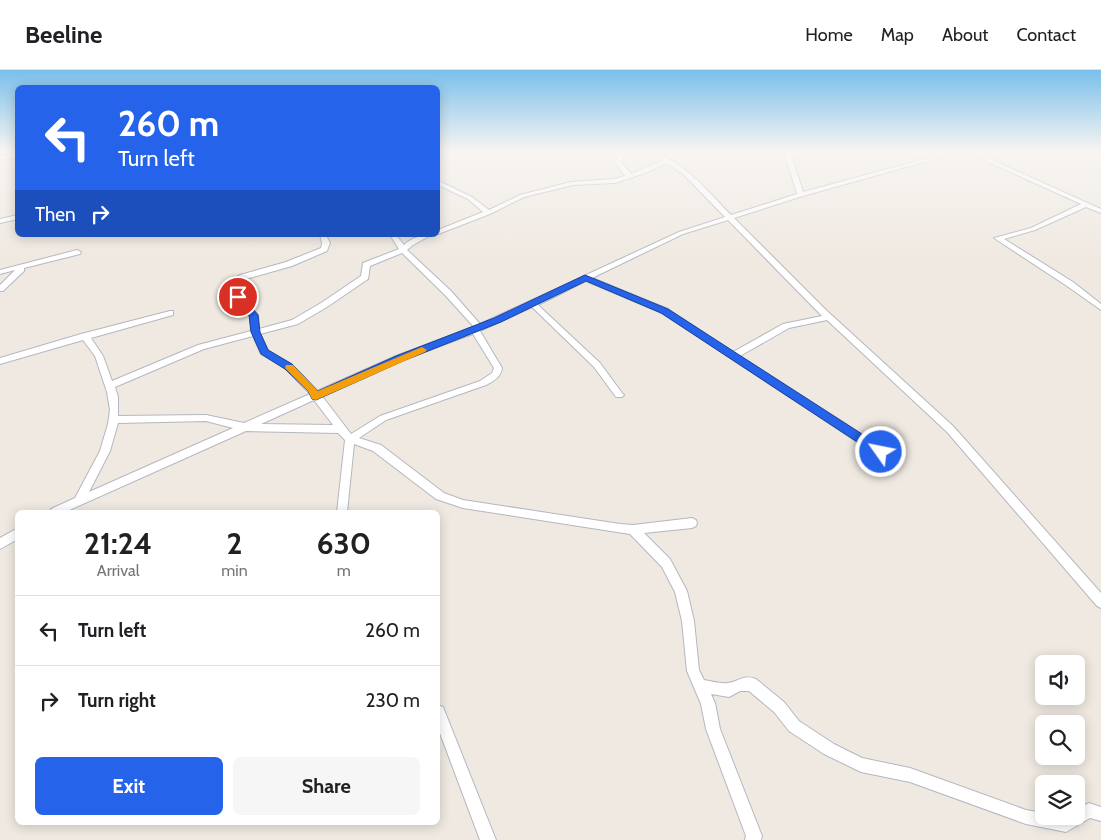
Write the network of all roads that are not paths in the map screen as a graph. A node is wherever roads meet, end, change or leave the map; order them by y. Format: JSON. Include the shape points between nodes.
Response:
{"nodes":[{"id":1,"x":447,"y":187,"type":"edge"},
{"id":2,"x":558,"y":187,"type":"edge"},
{"id":3,"x":699,"y":187,"type":"edge"},
{"id":4,"x":799,"y":187,"type":"edge"},
{"id":5,"x":831,"y":187,"type":"edge"},
{"id":6,"x":1048,"y":187,"type":"edge"},
{"id":7,"x":802,"y":195,"type":"junction"},
{"id":8,"x":1087,"y":204,"type":"junction"},
{"id":9,"x":1101,"y":211,"type":"edge"},
{"id":10,"x":488,"y":213,"type":"junction"},
{"id":11,"x":15,"y":218,"type":"edge"},
{"id":12,"x":727,"y":218,"type":"junction"},
{"id":13,"x":0,"y":221,"type":"edge"},
{"id":14,"x":440,"y":231,"type":"edge"},
{"id":15,"x":324,"y":237,"type":"edge"},
{"id":16,"x":394,"y":237,"type":"edge"},
{"id":17,"x":424,"y":237,"type":"edge"},
{"id":18,"x":403,"y":250,"type":"junction"},
{"id":19,"x":77,"y":252,"type":"dead end"},
{"id":20,"x":24,"y":266,"type":"junction"},
{"id":21,"x":0,"y":272,"type":"edge"},
{"id":22,"x":585,"y":278,"type":"junction"},
{"id":23,"x":4,"y":279,"type":"edge"},
{"id":24,"x":0,"y":288,"type":"edge"},
{"id":25,"x":533,"y":304,"type":"junction"},
{"id":26,"x":1101,"y":308,"type":"edge"},
{"id":27,"x":170,"y":313,"type":"dead end"},
{"id":28,"x":829,"y":317,"type":"junction"},
{"id":29,"x":477,"y":329,"type":"junction"},
{"id":30,"x":255,"y":332,"type":"junction"},
{"id":31,"x":84,"y":336,"type":"junction"},
{"id":32,"x":734,"y":355,"type":"junction"},
{"id":33,"x":0,"y":361,"type":"edge"},
{"id":34,"x":109,"y":386,"type":"junction"},
{"id":35,"x":619,"y":395,"type":"dead end"},
{"id":36,"x":316,"y":396,"type":"junction"},
{"id":37,"x":113,"y":420,"type":"junction"},
{"id":38,"x":244,"y":427,"type":"junction"},
{"id":39,"x":341,"y":429,"type":"junction"},
{"id":40,"x":350,"y":439,"type":"junction"},
{"id":41,"x":881,"y":452,"type":"dead end"},
{"id":42,"x":79,"y":501,"type":"junction"},
{"id":43,"x":59,"y":510,"type":"edge"},
{"id":44,"x":342,"y":510,"type":"edge"},
{"id":45,"x":692,"y":523,"type":"dead end"},
{"id":46,"x":633,"y":530,"type":"junction"},
{"id":47,"x":15,"y":535,"type":"edge"},
{"id":48,"x":0,"y":544,"type":"edge"},
{"id":49,"x":1101,"y":602,"type":"edge"},
{"id":50,"x":700,"y":686,"type":"junction"},
{"id":51,"x":440,"y":717,"type":"edge"},
{"id":52,"x":1101,"y":814,"type":"edge"},
{"id":53,"x":488,"y":840,"type":"edge"},
{"id":54,"x":753,"y":840,"type":"edge"}],
"edges":[{"from":1,"to":10,"type":"street","via":[[470,198]]},
{"from":2,"to":10,"type":"street","via":[[522,196]]},
{"from":3,"to":12,"type":"street"},
{"from":4,"to":7,"type":"street"},
{"from":5,"to":7,"type":"street"},
{"from":6,"to":8,"type":"street"},
{"from":7,"to":12,"type":"street"},
{"from":8,"to":9,"type":"street"},
{"from":8,"to":26,"type":"street","via":[[1033,229],[998,238]]},
{"from":10,"to":14,"type":"street"},
{"from":11,"to":13,"type":"street"},
{"from":12,"to":22,"type":"street","via":[[681,233]]},
{"from":12,"to":28,"type":"street"},
{"from":15,"to":30,"type":"street","via":[[324,249],[289,264],[243,277],[232,284],[238,297],[254,315]]},
{"from":16,"to":18,"type":"street"},
{"from":17,"to":18,"type":"street"},
{"from":18,"to":29,"type":"street","via":[[448,293]]},
{"from":18,"to":30,"type":"street","via":[[366,265],[365,277],[295,322]]},
{"from":19,"to":20,"type":"street"},
{"from":20,"to":21,"type":"street"},
{"from":20,"to":23,"type":"street"},
{"from":22,"to":25,"type":"street"},
{"from":22,"to":32,"type":"street","via":[[665,311]]},
{"from":23,"to":24,"type":"street"},
{"from":25,"to":29,"type":"street"},
{"from":25,"to":35,"type":"street","via":[[597,365]]},
{"from":27,"to":31,"type":"street"},
{"from":28,"to":32,"type":"street","via":[[786,326]]},
{"from":28,"to":49,"type":"street","via":[[950,429]]},
{"from":29,"to":36,"type":"street","via":[[399,358]]},
{"from":29,"to":40,"type":"street","via":[[498,368],[494,377],[383,418]]},
{"from":30,"to":34,"type":"street","via":[[201,347]]},
{"from":30,"to":36,"type":"street","via":[[264,352],[289,367]]},
{"from":31,"to":33,"type":"street"},
{"from":31,"to":34,"type":"street","via":[[101,357]]},
{"from":32,"to":41,"type":"street"},
{"from":34,"to":37,"type":"street","via":[[113,398]]},
{"from":36,"to":38,"type":"street"},
{"from":36,"to":39,"type":"street"},
{"from":37,"to":38,"type":"street","via":[[206,418]]},
{"from":37,"to":42,"type":"street","via":[[105,448]]},
{"from":38,"to":39,"type":"street"},
{"from":38,"to":42,"type":"street"},
{"from":39,"to":40,"type":"street"},
{"from":40,"to":44,"type":"street"},
{"from":40,"to":46,"type":"street","via":[[377,448],[440,496],[463,504]]},
{"from":42,"to":43,"type":"street"},
{"from":45,"to":46,"type":"street"},
{"from":46,"to":50,"type":"street","via":[[666,563],[681,591],[693,671]]},
{"from":47,"to":48,"type":"street"},
{"from":50,"to":52,"type":"street","via":[[729,690],[739,684],[750,684],[779,707],[794,726],[861,765],[910,775],[1026,817],[1066,824],[1089,810]]},
{"from":50,"to":54,"type":"street"},
{"from":51,"to":53,"type":"street"}]}
